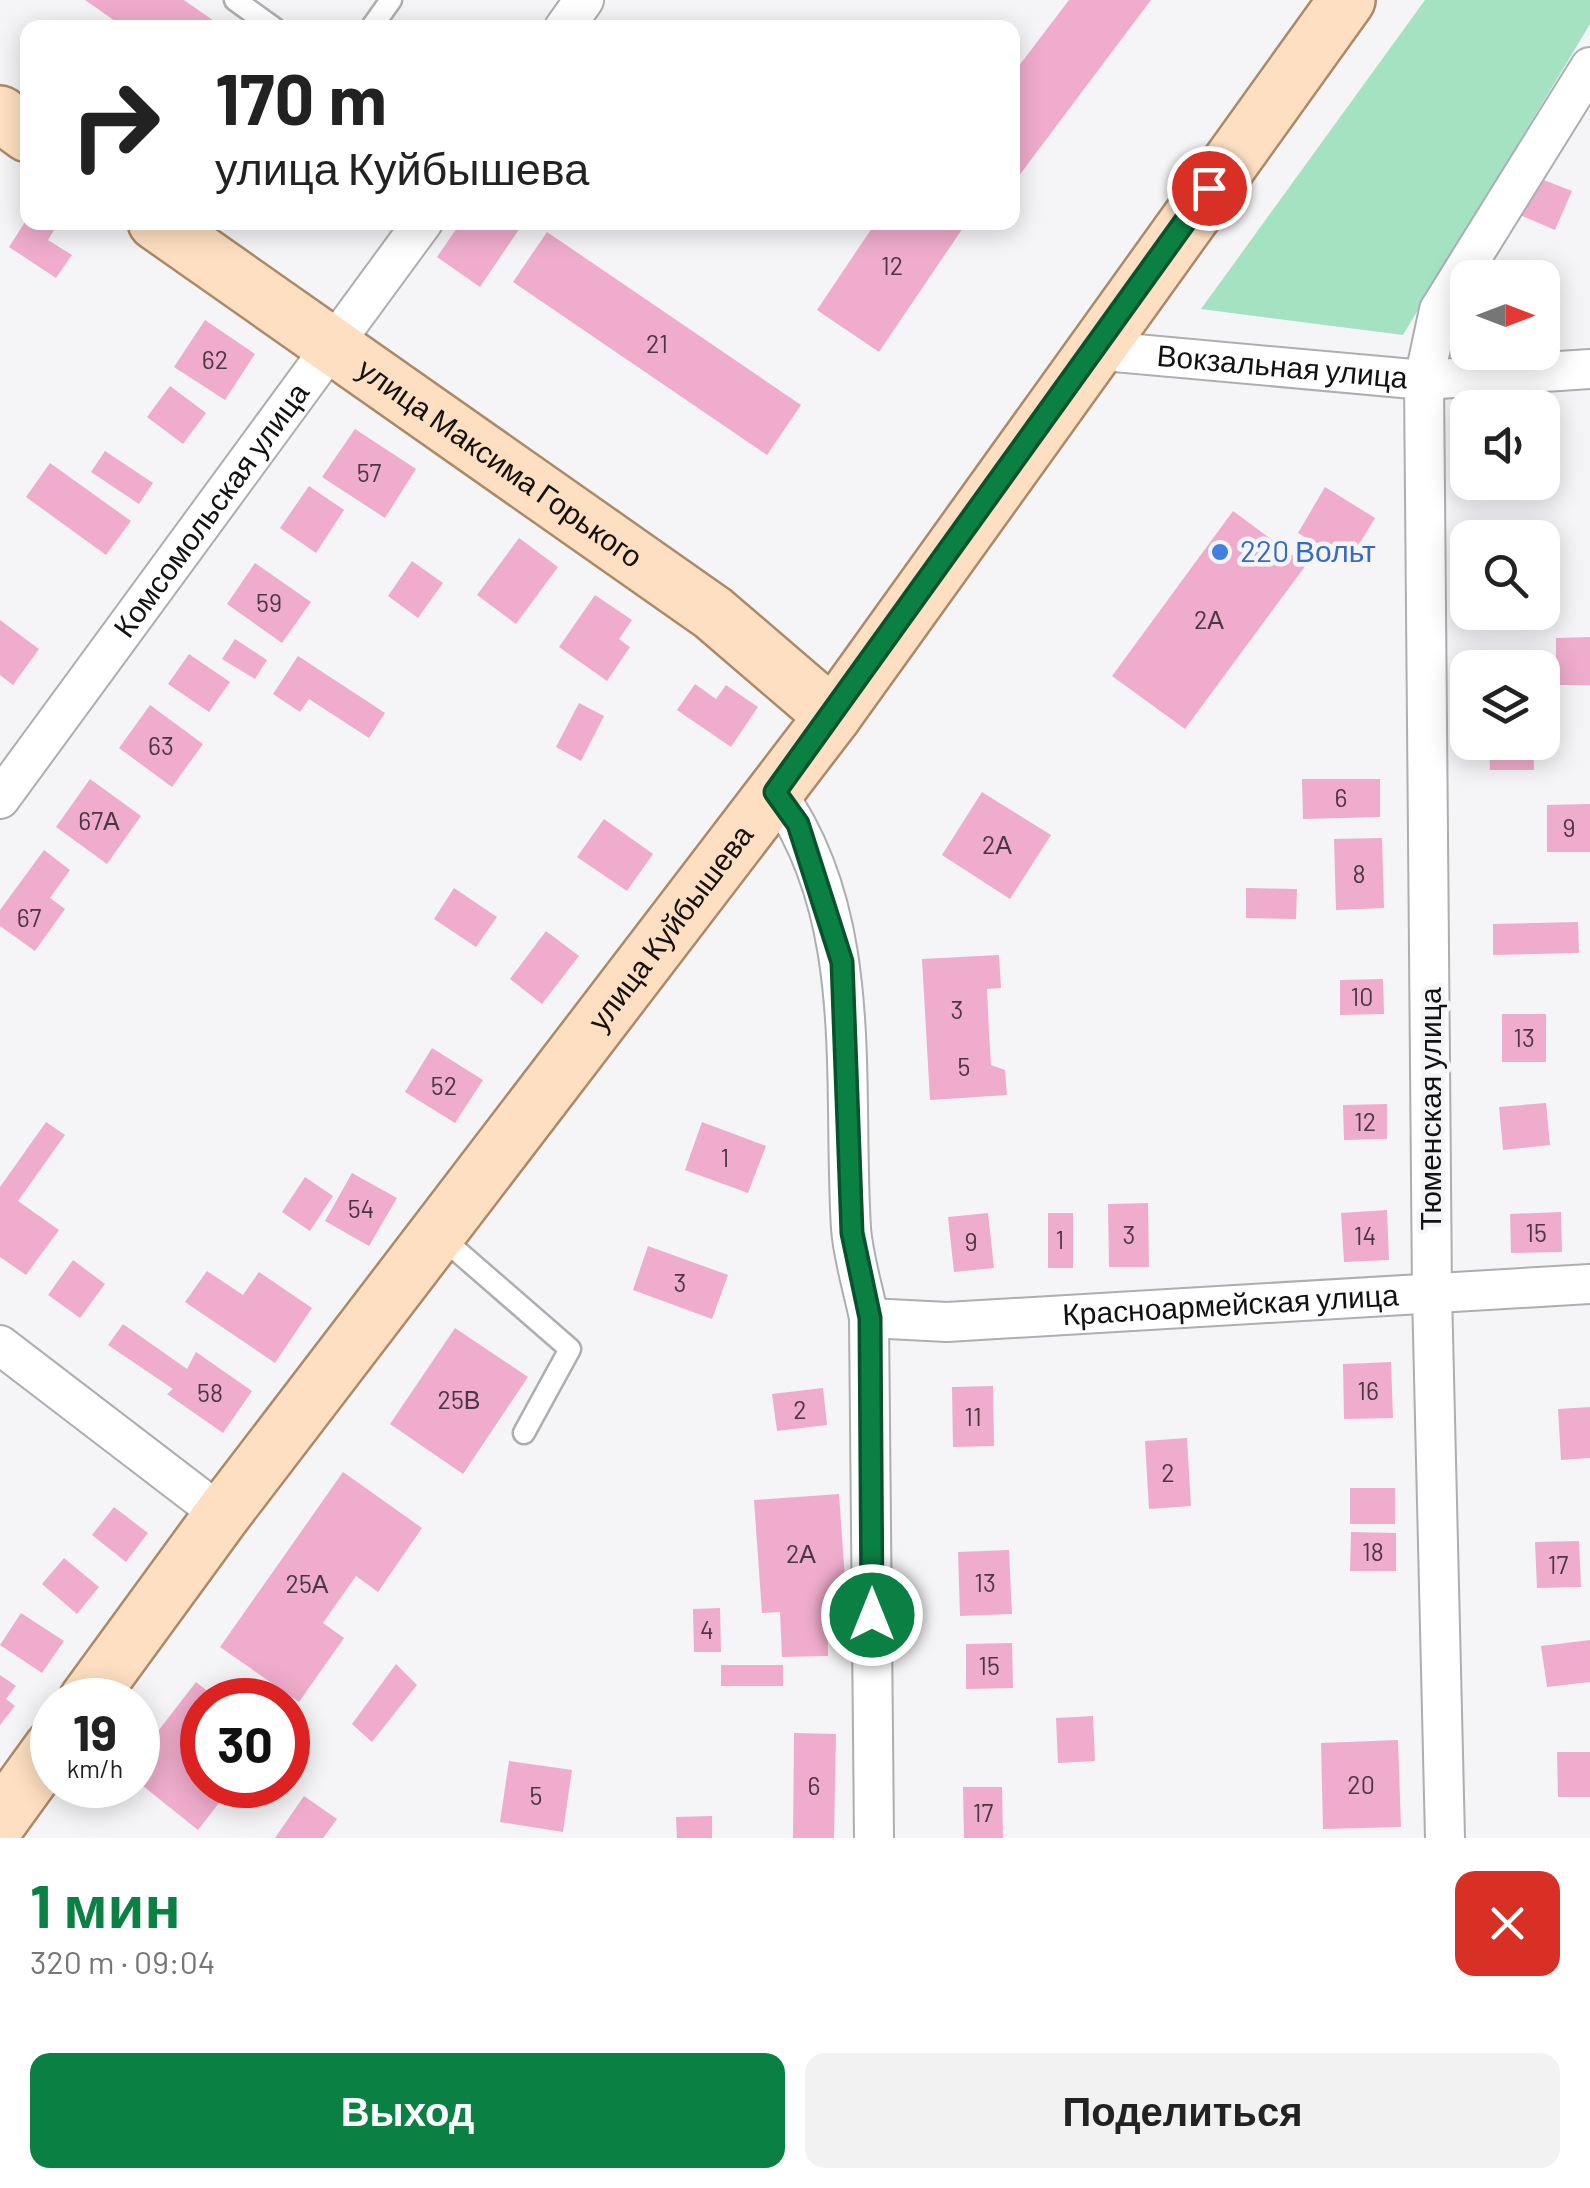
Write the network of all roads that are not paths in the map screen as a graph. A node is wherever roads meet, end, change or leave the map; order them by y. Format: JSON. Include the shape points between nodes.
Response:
{"nodes":[{"id":1,"x":235,"y":0,"type":"edge"},
{"id":2,"x":1347,"y":0,"type":"edge"},
{"id":3,"x":263,"y":20,"type":"edge"},
{"id":4,"x":1590,"y":67,"type":"edge"},
{"id":5,"x":167,"y":230,"type":"edge"},
{"id":6,"x":416,"y":230,"type":"edge"},
{"id":7,"x":333,"y":346,"type":"junction"},
{"id":8,"x":1093,"y":350,"type":"junction"},
{"id":9,"x":1590,"y":369,"type":"edge"},
{"id":10,"x":1424,"y":380,"type":"junction"},
{"id":11,"x":833,"y":716,"type":"junction"},
{"id":12,"x":775,"y":792,"type":"junction"},
{"id":13,"x":0,"y":799,"type":"edge"},
{"id":14,"x":438,"y":1234,"type":"junction"},
{"id":15,"x":1590,"y":1284,"type":"edge"},
{"id":16,"x":1432,"y":1292,"type":"junction"},
{"id":17,"x":870,"y":1318,"type":"junction"},
{"id":18,"x":0,"y":1345,"type":"edge"},
{"id":19,"x":524,"y":1434,"type":"dead end"},
{"id":20,"x":222,"y":1515,"type":"junction"},
{"id":21,"x":103,"y":1678,"type":"edge"},
{"id":22,"x":30,"y":1778,"type":"edge"},
{"id":23,"x":0,"y":1820,"type":"edge"},
{"id":24,"x":874,"y":1838,"type":"edge"},
{"id":25,"x":1445,"y":1838,"type":"edge"}],
"edges":[{"from":1,"to":3,"type":"lane"},
{"from":2,"to":8,"type":"main road","name":"улица Куйбышева"},
{"from":4,"to":10,"type":"street","name":"Тюменская улица","via":[[1439,310]]},
{"from":5,"to":7,"type":"main road","name":"улица Максима Горького"},
{"from":6,"to":7,"type":"street","name":"Комсомольская улица"},
{"from":7,"to":11,"type":"main road","name":"улица Максима Горького","via":[[713,613]]},
{"from":7,"to":13,"type":"street","name":"Комсомольская улица"},
{"from":8,"to":10,"type":"street","name":"Вокзальная улица"},
{"from":8,"to":11,"type":"main road","name":"улица Куйбышева"},
{"from":9,"to":10,"type":"street","name":"Вокзальная улица"},
{"from":10,"to":16,"type":"street","name":"Тюменская улица"},
{"from":11,"to":12,"type":"main road","name":"улица Куйбышева"},
{"from":12,"to":14,"type":"main road","name":"улица Куйбышева"},
{"from":12,"to":17,"type":"street","via":[[798,824],[842,962],[852,1233]]},
{"from":14,"to":19,"type":"lane","via":[[570,1349]]},
{"from":14,"to":20,"type":"main road","name":"улица Куйбышева"},
{"from":15,"to":16,"type":"street","name":"Красноармейская улица"},
{"from":16,"to":17,"type":"street","name":"Красноармейская улица","via":[[947,1322]]},
{"from":16,"to":25,"type":"street","name":"Тюменская улица"},
{"from":17,"to":24,"type":"street"},
{"from":18,"to":20,"type":"street"},
{"from":20,"to":21,"type":"main road","name":"улица Куйбышева"},
{"from":22,"to":23,"type":"main road"}]}
